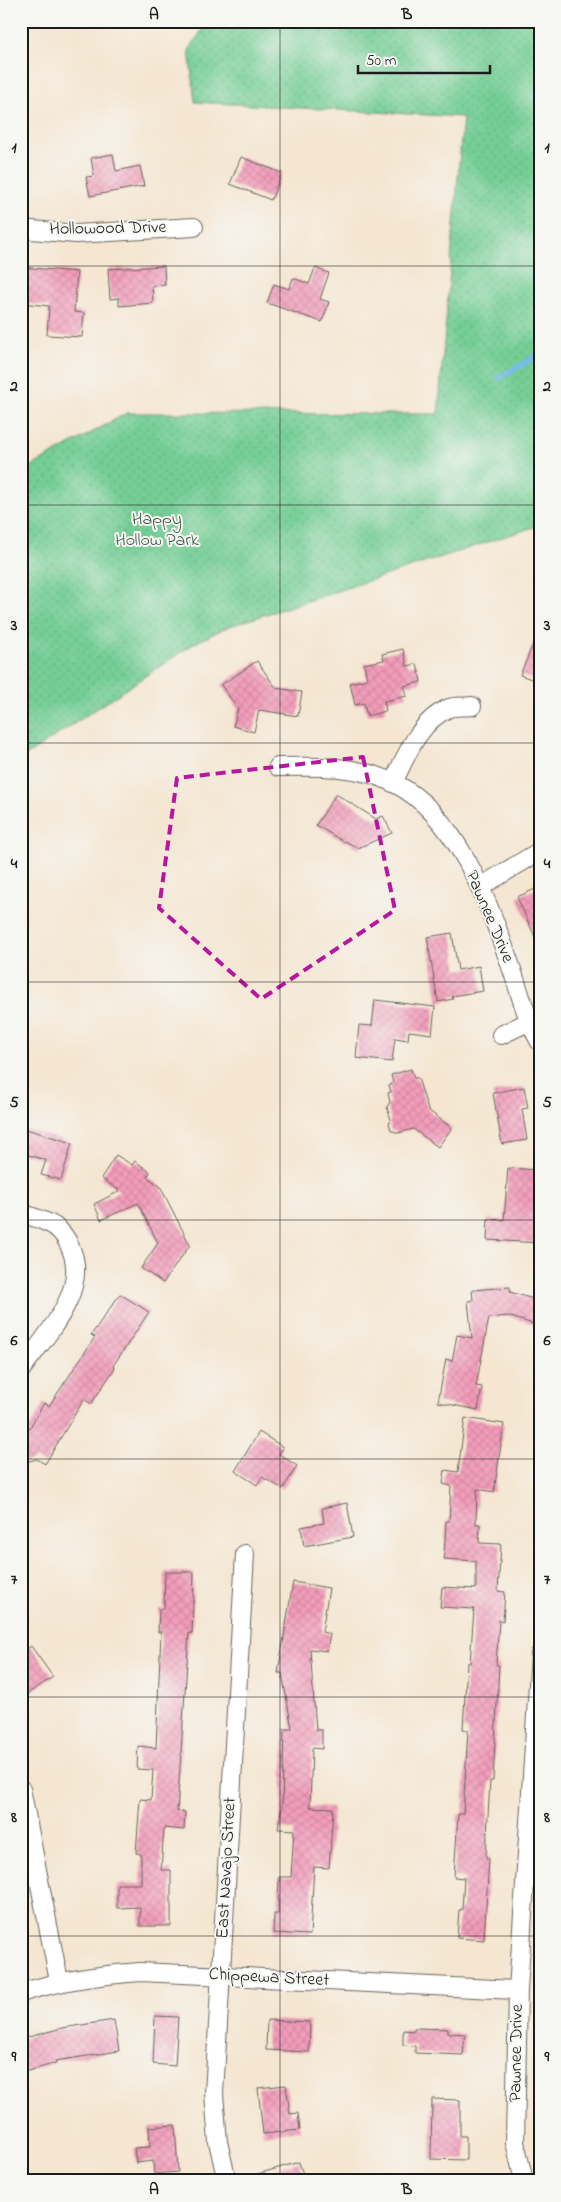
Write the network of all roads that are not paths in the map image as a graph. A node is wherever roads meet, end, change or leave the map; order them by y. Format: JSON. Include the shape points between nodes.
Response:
{"nodes":[{"id":1,"x":194,"y":226,"type":"dead end"},
{"id":2,"x":21,"y":229,"type":"edge"},
{"id":3,"x":472,"y":706,"type":"dead end"},
{"id":4,"x":278,"y":767,"type":"dead end"},
{"id":5,"x":393,"y":782,"type":"junction"},
{"id":6,"x":540,"y":851,"type":"edge"},
{"id":7,"x":480,"y":888,"type":"junction"},
{"id":8,"x":528,"y":1022,"type":"junction"},
{"id":9,"x":500,"y":1035,"type":"dead end"},
{"id":10,"x":540,"y":1042,"type":"edge"},
{"id":11,"x":21,"y":1213,"type":"edge"},
{"id":12,"x":21,"y":1370,"type":"edge"},
{"id":13,"x":245,"y":1554,"type":"dead end"},
{"id":14,"x":540,"y":1654,"type":"edge"},
{"id":15,"x":21,"y":1789,"type":"edge"},
{"id":16,"x":220,"y":1976,"type":"junction"},
{"id":17,"x":59,"y":1981,"type":"junction"},
{"id":18,"x":518,"y":1990,"type":"junction"},
{"id":19,"x":21,"y":1993,"type":"edge"},
{"id":20,"x":227,"y":2181,"type":"edge"},
{"id":21,"x":524,"y":2181,"type":"edge"}],
"edges":[{"from":1,"to":2,"type":"street","name":"Hollowood Drive","via":[[76,234]]},
{"from":3,"to":5,"type":"street","via":[[450,707],[435,716],[408,750]]},
{"from":4,"to":5,"type":"street","name":"Pawnee Drive","via":[[339,768]]},
{"from":5,"to":7,"type":"street","name":"Pawnee Drive","via":[[433,814],[453,839]]},
{"from":6,"to":7,"type":"street"},
{"from":7,"to":8,"type":"street","name":"Pawnee Drive"},
{"from":8,"to":9,"type":"street"},
{"from":8,"to":10,"type":"street","name":"Pawnee Drive"},
{"from":11,"to":12,"type":"street","via":[[55,1226],[66,1238],[76,1271],[74,1289],[65,1308]]},
{"from":13,"to":16,"type":"street","name":"East Navajo Street"},
{"from":14,"to":18,"type":"street","name":"Pawnee Drive"},
{"from":15,"to":17,"type":"street"},
{"from":16,"to":17,"type":"street","name":"Chippewa Street","via":[[140,1972]]},
{"from":16,"to":18,"type":"street","name":"Chippewa Street"},
{"from":16,"to":20,"type":"street","name":"East Navajo Street","via":[[214,2094],[218,2142]]},
{"from":17,"to":19,"type":"street","name":"Chippewa Street"},
{"from":18,"to":21,"type":"street","name":"Pawnee Drive","via":[[516,2142]]}]}
